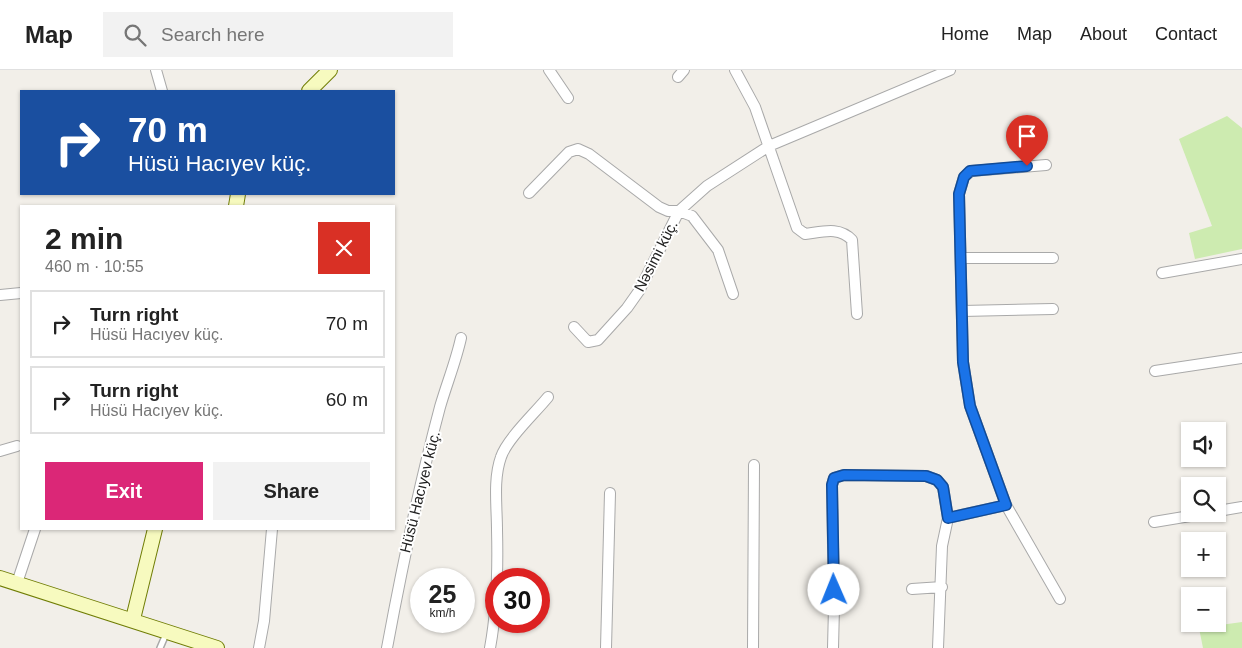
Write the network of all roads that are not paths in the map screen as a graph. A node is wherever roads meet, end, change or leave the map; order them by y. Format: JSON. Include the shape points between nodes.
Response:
{"nodes":[{"id":1,"x":156,"y":70,"type":"edge"},
{"id":2,"x":330,"y":70,"type":"edge"},
{"id":3,"x":549,"y":70,"type":"edge"},
{"id":4,"x":734,"y":70,"type":"edge"},
{"id":5,"x":950,"y":70,"type":"edge"},
{"id":6,"x":162,"y":90,"type":"edge"},
{"id":7,"x":310,"y":90,"type":"edge"},
{"id":8,"x":568,"y":98,"type":"dead end"},
{"id":9,"x":769,"y":146,"type":"junction"},
{"id":10,"x":1046,"y":165,"type":"dead end"},
{"id":11,"x":529,"y":193,"type":"dead end"},
{"id":12,"x":679,"y":211,"type":"junction"},
{"id":13,"x":961,"y":258,"type":"junction"},
{"id":14,"x":1053,"y":258,"type":"dead end"},
{"id":15,"x":1242,"y":259,"type":"edge"},
{"id":16,"x":1162,"y":273,"type":"dead end"},
{"id":17,"x":20,"y":293,"type":"edge"},
{"id":18,"x":733,"y":294,"type":"dead end"},
{"id":19,"x":0,"y":296,"type":"edge"},
{"id":20,"x":1053,"y":309,"type":"dead end"},
{"id":21,"x":962,"y":310,"type":"junction"},
{"id":22,"x":857,"y":314,"type":"dead end"},
{"id":23,"x":574,"y":327,"type":"dead end"},
{"id":24,"x":461,"y":338,"type":"dead end"},
{"id":25,"x":1242,"y":358,"type":"edge"},
{"id":26,"x":1155,"y":371,"type":"dead end"},
{"id":27,"x":548,"y":397,"type":"dead end"},
{"id":28,"x":17,"y":446,"type":"dead end"},
{"id":29,"x":0,"y":451,"type":"edge"},
{"id":30,"x":754,"y":465,"type":"dead end"},
{"id":31,"x":610,"y":493,"type":"dead end"},
{"id":32,"x":1006,"y":505,"type":"junction"},
{"id":33,"x":1242,"y":507,"type":"edge"},
{"id":34,"x":1226,"y":510,"type":"edge"},
{"id":35,"x":948,"y":518,"type":"junction"},
{"id":36,"x":1181,"y":518,"type":"edge"},
{"id":37,"x":1154,"y":522,"type":"dead end"},
{"id":38,"x":35,"y":530,"type":"edge"},
{"id":39,"x":155,"y":530,"type":"edge"},
{"id":40,"x":272,"y":530,"type":"edge"},
{"id":41,"x":0,"y":578,"type":"edge"},
{"id":42,"x":17,"y":583,"type":"junction"},
{"id":43,"x":942,"y":587,"type":"junction"},
{"id":44,"x":912,"y":589,"type":"dead end"},
{"id":45,"x":1060,"y":599,"type":"dead end"},
{"id":46,"x":132,"y":619,"type":"junction"},
{"id":47,"x":168,"y":631,"type":"junction"},
{"id":48,"x":160,"y":648,"type":"edge"},
{"id":49,"x":217,"y":648,"type":"edge"},
{"id":50,"x":259,"y":648,"type":"edge"},
{"id":51,"x":387,"y":648,"type":"edge"},
{"id":52,"x":490,"y":648,"type":"edge"},
{"id":53,"x":606,"y":648,"type":"edge"},
{"id":54,"x":753,"y":648,"type":"edge"},
{"id":55,"x":832,"y":648,"type":"edge"},
{"id":56,"x":938,"y":648,"type":"edge"}],
"edges":[{"from":1,"to":6,"type":"street"},
{"from":2,"to":7,"type":"main road"},
{"from":3,"to":8,"type":"street"},
{"from":4,"to":9,"type":"street","via":[[755,107]]},
{"from":5,"to":9,"type":"street","name":"Nəsimi küç."},
{"from":9,"to":12,"type":"street","name":"Nəsimi küç.","via":[[707,186]]},
{"from":9,"to":22,"type":"street","via":[[797,228],[805,234],[838,231],[846,233],[852,240]]},
{"from":10,"to":13,"type":"street","via":[[970,171],[964,177],[959,194]]},
{"from":11,"to":12,"type":"street","via":[[569,152],[578,149],[659,207]]},
{"from":12,"to":18,"type":"street","via":[[692,216],[718,250]]},
{"from":12,"to":23,"type":"street","name":"Nəsimi küç.","via":[[639,291],[627,308],[598,340],[588,342]]},
{"from":13,"to":14,"type":"street"},
{"from":13,"to":21,"type":"street"},
{"from":15,"to":16,"type":"street"},
{"from":17,"to":19,"type":"street"},
{"from":20,"to":21,"type":"street"},
{"from":21,"to":32,"type":"street","via":[[963,362],[970,406]]},
{"from":24,"to":51,"type":"street","name":"Hüsü Hacıyev küç.","via":[[403,560]]},
{"from":25,"to":26,"type":"street"},
{"from":27,"to":52,"type":"street","via":[[500,458]]},
{"from":28,"to":29,"type":"street"},
{"from":30,"to":54,"type":"street"},
{"from":31,"to":53,"type":"street"},
{"from":32,"to":35,"type":"street"},
{"from":32,"to":45,"type":"street"},
{"from":33,"to":34,"type":"street"},
{"from":35,"to":43,"type":"street","via":[[942,546]]},
{"from":35,"to":55,"type":"street","via":[[943,487],[937,480],[926,476],[844,475],[834,478]]},
{"from":36,"to":37,"type":"street"},
{"from":38,"to":42,"type":"street"},
{"from":39,"to":46,"type":"main road"},
{"from":40,"to":50,"type":"street"},
{"from":41,"to":42,"type":"main road"},
{"from":42,"to":46,"type":"main road"},
{"from":43,"to":44,"type":"street"},
{"from":43,"to":56,"type":"street"},
{"from":46,"to":47,"type":"main road"},
{"from":47,"to":48,"type":"lane"},
{"from":47,"to":49,"type":"main road"}]}
